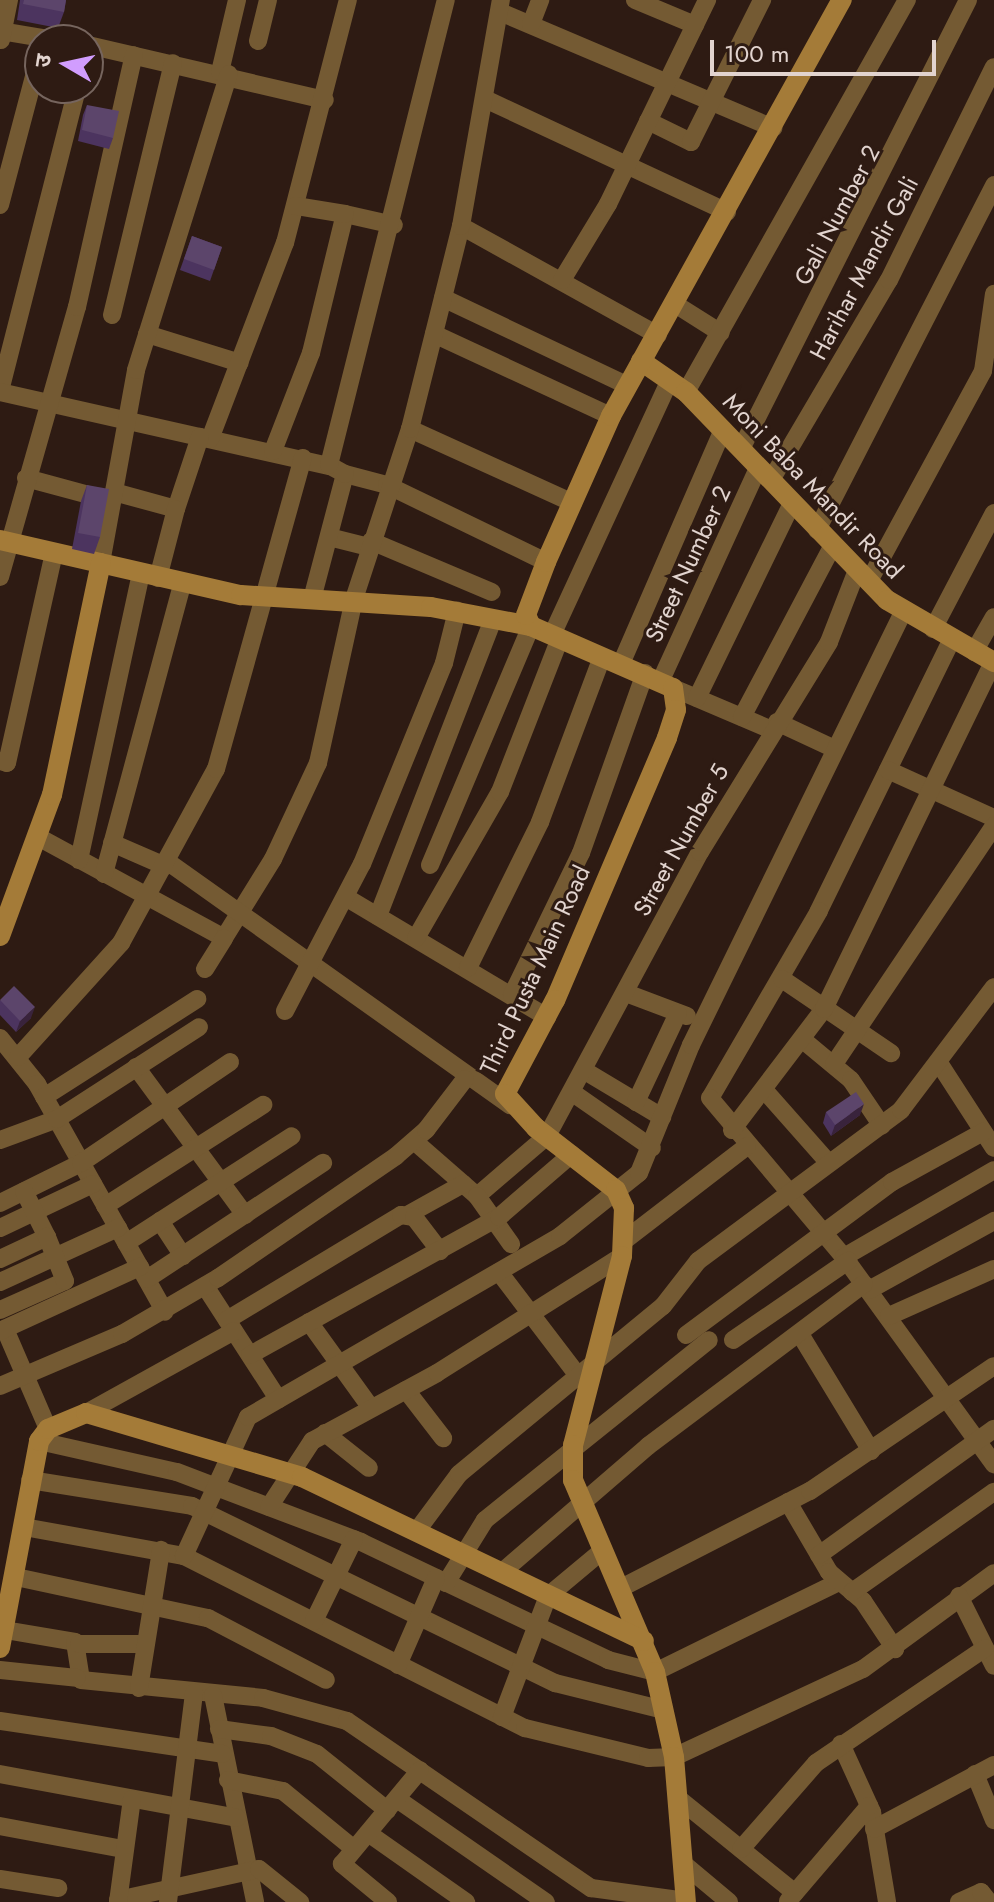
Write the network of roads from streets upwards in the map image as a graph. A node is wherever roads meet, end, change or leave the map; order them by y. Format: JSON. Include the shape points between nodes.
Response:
{"nodes":[{"id":1,"x":9,"y":0,"type":"edge"},
{"id":2,"x":237,"y":0,"type":"edge"},
{"id":3,"x":268,"y":0,"type":"edge"},
{"id":4,"x":348,"y":0,"type":"edge"},
{"id":5,"x":446,"y":0,"type":"edge"},
{"id":6,"x":540,"y":0,"type":"edge"},
{"id":7,"x":707,"y":0,"type":"edge"},
{"id":8,"x":762,"y":0,"type":"edge"},
{"id":9,"x":842,"y":0,"type":"edge"},
{"id":10,"x":907,"y":0,"type":"edge"},
{"id":11,"x":968,"y":0,"type":"edge"},
{"id":12,"x":643,"y":2,"type":"edge"},
{"id":13,"x":501,"y":6,"type":"edge"},
{"id":14,"x":531,"y":24,"type":"junction"},
{"id":15,"x":695,"y":25,"type":"junction"},
{"id":16,"x":1,"y":35,"type":"edge"},
{"id":17,"x":24,"y":39,"type":"edge"},
{"id":18,"x":258,"y":41,"type":"dead end"},
{"id":19,"x":104,"y":48,"type":"edge"},
{"id":20,"x":134,"y":55,"type":"junction"},
{"id":21,"x":173,"y":63,"type":"junction"},
{"id":22,"x":225,"y":73,"type":"junction"},
{"id":23,"x":992,"y":78,"type":"edge"},
{"id":24,"x":668,"y":79,"type":"junction"},
{"id":25,"x":485,"y":99,"type":"junction"},
{"id":26,"x":325,"y":100,"type":"junction"},
{"id":27,"x":714,"y":100,"type":"junction"},
{"id":28,"x":29,"y":104,"type":"edge"},
{"id":29,"x":73,"y":104,"type":"edge"},
{"id":30,"x":648,"y":121,"type":"junction"},
{"id":31,"x":773,"y":128,"type":"junction"},
{"id":32,"x":628,"y":163,"type":"junction"},
{"id":33,"x":994,"y":185,"type":"edge"},
{"id":34,"x":0,"y":205,"type":"edge"},
{"id":35,"x":296,"y":206,"type":"junction"},
{"id":36,"x":727,"y":212,"type":"junction"},
{"id":37,"x":345,"y":214,"type":"junction"},
{"id":38,"x":394,"y":225,"type":"junction"},
{"id":39,"x":461,"y":226,"type":"junction"},
{"id":40,"x":562,"y":280,"type":"junction"},
{"id":41,"x":994,"y":294,"type":"edge"},
{"id":42,"x":443,"y":298,"type":"junction"},
{"id":43,"x":675,"y":304,"type":"junction"},
{"id":44,"x":112,"y":315,"type":"dead end"},
{"id":45,"x":721,"y":333,"type":"junction"},
{"id":46,"x":147,"y":334,"type":"junction"},
{"id":47,"x":434,"y":334,"type":"junction"},
{"id":48,"x":658,"y":335,"type":"junction"},
{"id":49,"x":641,"y":361,"type":"junction"},
{"id":50,"x":240,"y":363,"type":"junction"},
{"id":51,"x":628,"y":386,"type":"junction"},
{"id":52,"x":678,"y":386,"type":"junction"},
{"id":53,"x":0,"y":391,"type":"edge"},
{"id":54,"x":44,"y":405,"type":"junction"},
{"id":55,"x":611,"y":416,"type":"junction"},
{"id":56,"x":127,"y":421,"type":"junction"},
{"id":57,"x":410,"y":429,"type":"junction"},
{"id":58,"x":723,"y":429,"type":"junction"},
{"id":59,"x":205,"y":438,"type":"junction"},
{"id":60,"x":741,"y":449,"type":"junction"},
{"id":61,"x":273,"y":451,"type":"junction"},
{"id":62,"x":303,"y":458,"type":"junction"},
{"id":63,"x":337,"y":470,"type":"junction"},
{"id":64,"x":765,"y":474,"type":"junction"},
{"id":65,"x":26,"y":478,"type":"junction"},
{"id":66,"x":387,"y":485,"type":"junction"},
{"id":67,"x":113,"y":496,"type":"junction"},
{"id":68,"x":573,"y":503,"type":"junction"},
{"id":69,"x":792,"y":503,"type":"junction"},
{"id":70,"x":176,"y":509,"type":"junction"},
{"id":71,"x":994,"y":513,"type":"edge"},
{"id":72,"x":817,"y":530,"type":"junction"},
{"id":73,"x":329,"y":537,"type":"junction"},
{"id":74,"x":5,"y":541,"type":"edge"},
{"id":75,"x":370,"y":544,"type":"junction"},
{"id":76,"x":832,"y":547,"type":"junction"},
{"id":77,"x":54,"y":553,"type":"junction"},
{"id":78,"x":546,"y":562,"type":"junction"},
{"id":79,"x":101,"y":563,"type":"junction"},
{"id":80,"x":150,"y":576,"type":"junction"},
{"id":81,"x":863,"y":576,"type":"junction"},
{"id":82,"x":0,"y":577,"type":"edge"},
{"id":83,"x":182,"y":584,"type":"junction"},
{"id":84,"x":492,"y":592,"type":"dead end"},
{"id":85,"x":264,"y":597,"type":"junction"},
{"id":86,"x":312,"y":599,"type":"junction"},
{"id":87,"x":354,"y":599,"type":"junction"},
{"id":88,"x":457,"y":611,"type":"junction"},
{"id":89,"x":903,"y":612,"type":"junction"},
{"id":90,"x":994,"y":617,"type":"edge"},
{"id":91,"x":493,"y":619,"type":"junction"},
{"id":92,"x":531,"y":626,"type":"junction"},
{"id":93,"x":933,"y":629,"type":"junction"},
{"id":94,"x":556,"y":636,"type":"junction"},
{"id":95,"x":951,"y":641,"type":"junction"},
{"id":96,"x":974,"y":652,"type":"junction"},
{"id":97,"x":612,"y":660,"type":"junction"},
{"id":98,"x":994,"y":662,"type":"edge"},
{"id":99,"x":659,"y":680,"type":"junction"},
{"id":100,"x":697,"y":698,"type":"junction"},
{"id":101,"x":742,"y":717,"type":"junction"},
{"id":102,"x":775,"y":726,"type":"junction"},
{"id":103,"x":835,"y":749,"type":"junction"},
{"id":104,"x":0,"y":761,"type":"edge"},
{"id":105,"x":888,"y":770,"type":"junction"},
{"id":106,"x":933,"y":791,"type":"junction"},
{"id":107,"x":994,"y":818,"type":"edge"},
{"id":108,"x":994,"y":826,"type":"edge"},
{"id":109,"x":40,"y":838,"type":"junction"},
{"id":110,"x":112,"y":843,"type":"junction"},
{"id":111,"x":79,"y":860,"type":"junction"},
{"id":112,"x":166,"y":864,"type":"junction"},
{"id":113,"x":430,"y":865,"type":"dead end"},
{"id":114,"x":104,"y":874,"type":"junction"},
{"id":115,"x":347,"y":898,"type":"junction"},
{"id":116,"x":149,"y":899,"type":"junction"},
{"id":117,"x":244,"y":912,"type":"junction"},
{"id":118,"x":378,"y":916,"type":"junction"},
{"id":119,"x":0,"y":936,"type":"edge"},
{"id":120,"x":224,"y":938,"type":"junction"},
{"id":121,"x":416,"y":938,"type":"junction"},
{"id":122,"x":313,"y":962,"type":"junction"},
{"id":123,"x":468,"y":968,"type":"junction"},
{"id":124,"x":205,"y":969,"type":"dead end"},
{"id":125,"x":782,"y":979,"type":"junction"},
{"id":126,"x":994,"y":987,"type":"edge"},
{"id":127,"x":626,"y":993,"type":"junction"},
{"id":128,"x":512,"y":995,"type":"junction"},
{"id":129,"x":197,"y":999,"type":"dead end"},
{"id":130,"x":824,"y":1009,"type":"junction"},
{"id":131,"x":285,"y":1011,"type":"dead end"},
{"id":132,"x":678,"y":1013,"type":"junction"},
{"id":133,"x":547,"y":1017,"type":"junction"},
{"id":134,"x":703,"y":1022,"type":"junction"},
{"id":135,"x":199,"y":1027,"type":"dead end"},
{"id":136,"x":861,"y":1032,"type":"junction"},
{"id":137,"x":0,"y":1038,"type":"edge"},
{"id":138,"x":803,"y":1040,"type":"junction"},
{"id":139,"x":891,"y":1053,"type":"dead end"},
{"id":140,"x":18,"y":1057,"type":"junction"},
{"id":141,"x":230,"y":1062,"type":"dead end"},
{"id":142,"x":939,"y":1063,"type":"junction"},
{"id":143,"x":834,"y":1064,"type":"junction"},
{"id":144,"x":136,"y":1067,"type":"junction"},
{"id":145,"x":585,"y":1071,"type":"junction"},
{"id":146,"x":465,"y":1079,"type":"junction"},
{"id":147,"x":766,"y":1092,"type":"junction"},
{"id":148,"x":573,"y":1093,"type":"junction"},
{"id":149,"x":44,"y":1097,"type":"junction"},
{"id":150,"x":636,"y":1102,"type":"junction"},
{"id":151,"x":263,"y":1105,"type":"dead end"},
{"id":152,"x":510,"y":1105,"type":"junction"},
{"id":153,"x":165,"y":1106,"type":"junction"},
{"id":154,"x":662,"y":1117,"type":"junction"},
{"id":155,"x":57,"y":1119,"type":"junction"},
{"id":156,"x":882,"y":1126,"type":"junction"},
{"id":157,"x":732,"y":1130,"type":"junction"},
{"id":158,"x":983,"y":1132,"type":"junction"},
{"id":159,"x":292,"y":1136,"type":"dead end"},
{"id":160,"x":547,"y":1136,"type":"junction"},
{"id":161,"x":0,"y":1140,"type":"edge"},
{"id":162,"x":414,"y":1141,"type":"junction"},
{"id":163,"x":747,"y":1146,"type":"junction"},
{"id":164,"x":197,"y":1148,"type":"junction"},
{"id":165,"x":652,"y":1148,"type":"junction"},
{"id":166,"x":994,"y":1148,"type":"edge"},
{"id":167,"x":572,"y":1154,"type":"junction"},
{"id":168,"x":828,"y":1162,"type":"junction"},
{"id":169,"x":81,"y":1163,"type":"junction"},
{"id":170,"x":323,"y":1163,"type":"dead end"},
{"id":171,"x":994,"y":1170,"type":"edge"},
{"id":172,"x":221,"y":1182,"type":"junction"},
{"id":173,"x":93,"y":1184,"type":"junction"},
{"id":174,"x":470,"y":1190,"type":"junction"},
{"id":175,"x":616,"y":1190,"type":"junction"},
{"id":176,"x":24,"y":1191,"type":"junction"},
{"id":177,"x":786,"y":1192,"type":"junction"},
{"id":178,"x":0,"y":1203,"type":"edge"},
{"id":179,"x":105,"y":1206,"type":"junction"},
{"id":180,"x":35,"y":1211,"type":"junction"},
{"id":181,"x":409,"y":1214,"type":"junction"},
{"id":182,"x":245,"y":1215,"type":"junction"},
{"id":183,"x":493,"y":1220,"type":"junction"},
{"id":184,"x":160,"y":1221,"type":"junction"},
{"id":185,"x":994,"y":1221,"type":"edge"},
{"id":186,"x":0,"y":1228,"type":"edge"},
{"id":187,"x":822,"y":1231,"type":"junction"},
{"id":188,"x":122,"y":1236,"type":"junction"},
{"id":189,"x":47,"y":1237,"type":"junction"},
{"id":190,"x":511,"y":1244,"type":"dead end"},
{"id":191,"x":624,"y":1248,"type":"junction"},
{"id":192,"x":440,"y":1251,"type":"junction"},
{"id":193,"x":55,"y":1256,"type":"junction"},
{"id":194,"x":183,"y":1256,"type":"junction"},
{"id":195,"x":0,"y":1259,"type":"edge"},
{"id":196,"x":846,"y":1259,"type":"junction"},
{"id":197,"x":994,"y":1269,"type":"edge"},
{"id":198,"x":499,"y":1272,"type":"junction"},
{"id":199,"x":143,"y":1273,"type":"junction"},
{"id":200,"x":0,"y":1282,"type":"edge"},
{"id":201,"x":205,"y":1286,"type":"junction"},
{"id":202,"x":866,"y":1287,"type":"junction"},
{"id":203,"x":0,"y":1310,"type":"edge"},
{"id":204,"x":165,"y":1312,"type":"junction"},
{"id":205,"x":531,"y":1316,"type":"junction"},
{"id":206,"x":889,"y":1316,"type":"junction"},
{"id":207,"x":309,"y":1322,"type":"junction"},
{"id":208,"x":231,"y":1325,"type":"junction"},
{"id":209,"x":2,"y":1330,"type":"edge"},
{"id":210,"x":800,"y":1334,"type":"junction"},
{"id":211,"x":686,"y":1335,"type":"dead end"},
{"id":212,"x":709,"y":1340,"type":"dead end"},
{"id":213,"x":733,"y":1340,"type":"dead end"},
{"id":214,"x":250,"y":1355,"type":"junction"},
{"id":215,"x":596,"y":1357,"type":"junction"},
{"id":216,"x":341,"y":1364,"type":"junction"},
{"id":217,"x":994,"y":1366,"type":"edge"},
{"id":218,"x":576,"y":1373,"type":"junction"},
{"id":219,"x":24,"y":1377,"type":"junction"},
{"id":220,"x":0,"y":1386,"type":"edge"},
{"id":221,"x":406,"y":1390,"type":"junction"},
{"id":222,"x":278,"y":1399,"type":"junction"},
{"id":223,"x":949,"y":1399,"type":"junction"},
{"id":224,"x":371,"y":1408,"type":"junction"},
{"id":225,"x":86,"y":1413,"type":"junction"},
{"id":226,"x":325,"y":1433,"type":"junction"},
{"id":227,"x":986,"y":1434,"type":"edge"},
{"id":228,"x":43,"y":1435,"type":"junction"},
{"id":229,"x":443,"y":1438,"type":"dead end"},
{"id":230,"x":573,"y":1445,"type":"junction"},
{"id":231,"x":871,"y":1451,"type":"junction"},
{"id":232,"x":233,"y":1452,"type":"junction"},
{"id":233,"x":994,"y":1464,"type":"edge"},
{"id":234,"x":369,"y":1468,"type":"dead end"},
{"id":235,"x":288,"y":1472,"type":"junction"},
{"id":236,"x":30,"y":1480,"type":"junction"},
{"id":237,"x":218,"y":1487,"type":"junction"},
{"id":238,"x":994,"y":1492,"type":"edge"},
{"id":239,"x":580,"y":1502,"type":"junction"},
{"id":240,"x":788,"y":1502,"type":"junction"},
{"id":241,"x":266,"y":1506,"type":"junction"},
{"id":242,"x":206,"y":1512,"type":"junction"},
{"id":243,"x":24,"y":1527,"type":"junction"},
{"id":244,"x":253,"y":1530,"type":"junction"},
{"id":245,"x":416,"y":1532,"type":"junction"},
{"id":246,"x":354,"y":1539,"type":"junction"},
{"id":247,"x":161,"y":1550,"type":"junction"},
{"id":248,"x":602,"y":1551,"type":"junction"},
{"id":249,"x":461,"y":1555,"type":"junction"},
{"id":250,"x":819,"y":1555,"type":"junction"},
{"id":251,"x":184,"y":1556,"type":"junction"},
{"id":252,"x":501,"y":1573,"type":"junction"},
{"id":253,"x":334,"y":1575,"type":"junction"},
{"id":254,"x":993,"y":1575,"type":"edge"},
{"id":255,"x":441,"y":1581,"type":"junction"},
{"id":256,"x":10,"y":1586,"type":"edge"},
{"id":257,"x":846,"y":1587,"type":"junction"},
{"id":258,"x":621,"y":1588,"type":"junction"},
{"id":259,"x":548,"y":1596,"type":"junction"},
{"id":260,"x":959,"y":1596,"type":"junction"},
{"id":261,"x":149,"y":1600,"type":"junction"},
{"id":262,"x":419,"y":1619,"type":"junction"},
{"id":263,"x":314,"y":1621,"type":"junction"},
{"id":264,"x":536,"y":1628,"type":"junction"},
{"id":265,"x":2,"y":1638,"type":"edge"},
{"id":266,"x":644,"y":1641,"type":"junction"},
{"id":267,"x":79,"y":1644,"type":"junction"},
{"id":268,"x":144,"y":1644,"type":"junction"},
{"id":269,"x":985,"y":1648,"type":"junction"},
{"id":270,"x":895,"y":1649,"type":"junction"},
{"id":271,"x":398,"y":1665,"type":"junction"},
{"id":272,"x":994,"y":1666,"type":"edge"},
{"id":273,"x":520,"y":1668,"type":"junction"},
{"id":274,"x":0,"y":1670,"type":"edge"},
{"id":275,"x":655,"y":1672,"type":"junction"},
{"id":276,"x":77,"y":1678,"type":"junction"},
{"id":277,"x":326,"y":1680,"type":"dead end"},
{"id":278,"x":139,"y":1688,"type":"junction"},
{"id":279,"x":203,"y":1694,"type":"junction"},
{"id":280,"x":664,"y":1710,"type":"junction"},
{"id":281,"x":502,"y":1717,"type":"junction"},
{"id":282,"x":0,"y":1721,"type":"edge"},
{"id":283,"x":219,"y":1729,"type":"junction"},
{"id":284,"x":841,"y":1744,"type":"junction"},
{"id":285,"x":189,"y":1751,"type":"junction"},
{"id":286,"x":223,"y":1754,"type":"junction"},
{"id":287,"x":674,"y":1757,"type":"junction"},
{"id":288,"x":994,"y":1765,"type":"edge"},
{"id":289,"x":420,"y":1770,"type":"junction"},
{"id":290,"x":0,"y":1774,"type":"edge"},
{"id":291,"x":975,"y":1774,"type":"junction"},
{"id":292,"x":228,"y":1780,"type":"junction"},
{"id":293,"x":132,"y":1799,"type":"junction"},
{"id":294,"x":679,"y":1799,"type":"junction"},
{"id":295,"x":392,"y":1804,"type":"junction"},
{"id":296,"x":869,"y":1806,"type":"junction"},
{"id":297,"x":180,"y":1808,"type":"junction"},
{"id":298,"x":237,"y":1818,"type":"junction"},
{"id":299,"x":994,"y":1820,"type":"edge"},
{"id":300,"x":0,"y":1826,"type":"edge"},
{"id":301,"x":874,"y":1829,"type":"junction"},
{"id":302,"x":368,"y":1833,"type":"junction"},
{"id":303,"x":353,"y":1848,"type":"junction"},
{"id":304,"x":123,"y":1849,"type":"junction"},
{"id":305,"x":741,"y":1849,"type":"junction"},
{"id":306,"x":686,"y":1866,"type":"junction"},
{"id":307,"x":246,"y":1871,"type":"junction"},
{"id":308,"x":0,"y":1879,"type":"edge"},
{"id":309,"x":58,"y":1888,"type":"dead end"},
{"id":310,"x":166,"y":1897,"type":"edge"},
{"id":311,"x":791,"y":1897,"type":"edge"},
{"id":312,"x":118,"y":1901,"type":"edge"},
{"id":313,"x":255,"y":1902,"type":"edge"},
{"id":314,"x":300,"y":1902,"type":"edge"},
{"id":315,"x":388,"y":1902,"type":"edge"},
{"id":316,"x":466,"y":1902,"type":"edge"},
{"id":317,"x":546,"y":1902,"type":"edge"},
{"id":318,"x":686,"y":1902,"type":"edge"},
{"id":319,"x":729,"y":1902,"type":"edge"},
{"id":320,"x":887,"y":1902,"type":"edge"},
{"id":321,"x":959,"y":1902,"type":"edge"},
{"id":322,"x":989,"y":1902,"type":"edge"}],
"edges":[{"from":1,"to":16,"type":"street"},
{"from":2,"to":22,"type":"street"},
{"from":3,"to":18,"type":"street"},
{"from":4,"to":26,"type":"street"},
{"from":5,"to":38,"type":"street"},
{"from":6,"to":14,"type":"street"},
{"from":7,"to":15,"type":"street"},
{"from":8,"to":27,"type":"street"},
{"from":9,"to":31,"type":"street"},
{"from":10,"to":45,"type":"street"},
{"from":11,"to":60,"type":"street","name":"Gali Number 2"},
{"from":12,"to":15,"type":"street"},
{"from":13,"to":14,"type":"street"},
{"from":13,"to":25,"type":"street"},
{"from":14,"to":24,"type":"street"},
{"from":15,"to":24,"type":"street"},
{"from":16,"to":17,"type":"street"},
{"from":19,"to":20,"type":"street"},
{"from":20,"to":21,"type":"street"},
{"from":20,"to":54,"type":"street","via":[[77,307]]},
{"from":21,"to":22,"type":"street"},
{"from":21,"to":44,"type":"street"},
{"from":22,"to":26,"type":"street"},
{"from":22,"to":46,"type":"street"},
{"from":23,"to":64,"type":"street","name":"Harihar Mandir Gali","via":[[889,280]]},
{"from":24,"to":27,"type":"street"},
{"from":24,"to":30,"type":"street"},
{"from":25,"to":32,"type":"street"},
{"from":25,"to":39,"type":"street"},
{"from":26,"to":35,"type":"street"},
{"from":27,"to":30,"type":"street","via":[[691,142]]},
{"from":27,"to":31,"type":"street"},
{"from":28,"to":34,"type":"street"},
{"from":29,"to":53,"type":"street"},
{"from":30,"to":32,"type":"street"},
{"from":31,"to":36,"type":"street"},
{"from":32,"to":36,"type":"street"},
{"from":32,"to":40,"type":"street"},
{"from":33,"to":72,"type":"street"},
{"from":35,"to":37,"type":"street"},
{"from":35,"to":50,"type":"street"},
{"from":36,"to":43,"type":"street"},
{"from":37,"to":38,"type":"street"},
{"from":37,"to":61,"type":"street","via":[[311,353]]},
{"from":38,"to":63,"type":"street"},
{"from":39,"to":40,"type":"street"},
{"from":39,"to":42,"type":"street"},
{"from":40,"to":48,"type":"street"},
{"from":41,"to":81,"type":"street","name":"Street Number 5","via":[[983,371]]},
{"from":42,"to":47,"type":"street"},
{"from":42,"to":51,"type":"street"},
{"from":43,"to":45,"type":"street"},
{"from":43,"to":48,"type":"street"},
{"from":45,"to":52,"type":"street"},
{"from":46,"to":50,"type":"street"},
{"from":46,"to":56,"type":"street"},
{"from":47,"to":55,"type":"street"},
{"from":47,"to":57,"type":"street"},
{"from":48,"to":49,"type":"street"},
{"from":49,"to":51,"type":"street"},
{"from":49,"to":52,"type":"street","name":"Moni Baba Mandir Road"},
{"from":50,"to":59,"type":"street"},
{"from":51,"to":55,"type":"street"},
{"from":52,"to":58,"type":"street","name":"Moni Baba Mandir Road"},
{"from":52,"to":94,"type":"street"},
{"from":53,"to":54,"type":"street"},
{"from":54,"to":56,"type":"street"},
{"from":54,"to":65,"type":"street"},
{"from":55,"to":68,"type":"street"},
{"from":56,"to":59,"type":"street"},
{"from":56,"to":67,"type":"street"},
{"from":57,"to":66,"type":"street"},
{"from":57,"to":68,"type":"street"},
{"from":58,"to":60,"type":"street","name":"Moni Baba Mandir Road"},
{"from":58,"to":97,"type":"street"},
{"from":59,"to":61,"type":"street"},
{"from":59,"to":70,"type":"street"},
{"from":60,"to":64,"type":"street","name":"Moni Baba Mandir Road"},
{"from":61,"to":62,"type":"street"},
{"from":62,"to":63,"type":"street"},
{"from":62,"to":85,"type":"street"},
{"from":63,"to":66,"type":"street"},
{"from":63,"to":73,"type":"street"},
{"from":64,"to":69,"type":"street","name":"Moni Baba Mandir Road"},
{"from":64,"to":99,"type":"street","name":"Street Number 2"},
{"from":65,"to":67,"type":"street"},
{"from":65,"to":74,"type":"street"},
{"from":66,"to":75,"type":"street"},
{"from":66,"to":78,"type":"street"},
{"from":67,"to":70,"type":"street"},
{"from":67,"to":79,"type":"street"},
{"from":68,"to":78,"type":"street"},
{"from":69,"to":72,"type":"street","name":"Moni Baba Mandir Road"},
{"from":69,"to":100,"type":"street"},
{"from":70,"to":80,"type":"street"},
{"from":71,"to":93,"type":"street"},
{"from":72,"to":76,"type":"street","name":"Moni Baba Mandir Road"},
{"from":73,"to":75,"type":"street"},
{"from":73,"to":86,"type":"street"},
{"from":74,"to":77,"type":"street"},
{"from":74,"to":82,"type":"street"},
{"from":75,"to":84,"type":"street"},
{"from":75,"to":87,"type":"street"},
{"from":76,"to":81,"type":"street","name":"Moni Baba Mandir Road"},
{"from":76,"to":101,"type":"street"},
{"from":77,"to":79,"type":"street"},
{"from":77,"to":104,"type":"street","via":[[7,763]]},
{"from":78,"to":92,"type":"street","via":[[526,615]]},
{"from":79,"to":80,"type":"street"},
{"from":79,"to":109,"type":"street"},
{"from":80,"to":83,"type":"street"},
{"from":80,"to":111,"type":"street"},
{"from":81,"to":89,"type":"street","name":"Moni Baba Mandir Road"},
{"from":81,"to":102,"type":"street","name":"Street Number 5"},
{"from":83,"to":85,"type":"street"},
{"from":83,"to":110,"type":"street"},
{"from":85,"to":86,"type":"street"},
{"from":85,"to":112,"type":"street","via":[[216,769]]},
{"from":86,"to":87,"type":"street"},
{"from":87,"to":88,"type":"street"},
{"from":87,"to":117,"type":"street","via":[[318,763]]},
{"from":88,"to":91,"type":"street"},
{"from":88,"to":115,"type":"street","via":[[444,663]]},
{"from":89,"to":93,"type":"street","name":"Moni Baba Mandir Road"},
{"from":89,"to":103,"type":"street"},
{"from":90,"to":96,"type":"street"},
{"from":91,"to":92,"type":"street"},
{"from":91,"to":118,"type":"street"},
{"from":92,"to":94,"type":"street"},
{"from":92,"to":113,"type":"street"},
{"from":93,"to":95,"type":"street","name":"Moni Baba Mandir Road"},
{"from":94,"to":97,"type":"street"},
{"from":94,"to":121,"type":"street","via":[[500,792]]},
{"from":95,"to":96,"type":"street","name":"Moni Baba Mandir Road"},
{"from":95,"to":105,"type":"street"},
{"from":96,"to":98,"type":"street","name":"Moni Baba Mandir Road"},
{"from":97,"to":99,"type":"street"},
{"from":97,"to":123,"type":"street"},
{"from":98,"to":106,"type":"street"},
{"from":99,"to":100,"type":"street"},
{"from":99,"to":128,"type":"street","name":"Street Number 2"},
{"from":99,"to":133,"type":"street","name":"Third Pusta Main Road","via":[[676,710],[667,738]]},
{"from":100,"to":101,"type":"street"},
{"from":101,"to":102,"type":"street"},
{"from":102,"to":103,"type":"street"},
{"from":102,"to":127,"type":"street","name":"Street Number 5"},
{"from":103,"to":134,"type":"street"},
{"from":105,"to":106,"type":"street"},
{"from":105,"to":125,"type":"street"},
{"from":106,"to":107,"type":"street"},
{"from":106,"to":130,"type":"street"},
{"from":108,"to":136,"type":"street"},
{"from":109,"to":111,"type":"street"},
{"from":109,"to":119,"type":"street"},
{"from":110,"to":112,"type":"street"},
{"from":110,"to":114,"type":"street"},
{"from":111,"to":114,"type":"street"},
{"from":112,"to":116,"type":"street"},
{"from":112,"to":117,"type":"street"},
{"from":114,"to":116,"type":"street"},
{"from":115,"to":118,"type":"street"},
{"from":115,"to":122,"type":"street"},
{"from":116,"to":120,"type":"street"},
{"from":116,"to":140,"type":"street","via":[[121,943]]},
{"from":117,"to":120,"type":"street"},
{"from":117,"to":122,"type":"street"},
{"from":118,"to":121,"type":"street"},
{"from":120,"to":124,"type":"street"},
{"from":121,"to":123,"type":"street"},
{"from":122,"to":131,"type":"street"},
{"from":122,"to":146,"type":"street"},
{"from":123,"to":128,"type":"street"},
{"from":125,"to":130,"type":"street"},
{"from":125,"to":157,"type":"street","via":[[713,1086],[710,1105]]},
{"from":126,"to":142,"type":"street"},
{"from":127,"to":132,"type":"street"},
{"from":127,"to":145,"type":"street","name":"Street Number 5"},
{"from":128,"to":133,"type":"street"},
{"from":129,"to":149,"type":"street"},
{"from":130,"to":136,"type":"street"},
{"from":130,"to":138,"type":"street"},
{"from":132,"to":134,"type":"street"},
{"from":132,"to":150,"type":"street"},
{"from":133,"to":152,"type":"street","name":"Third Pusta Main Road","via":[[509,1079]]},
{"from":134,"to":154,"type":"street"},
{"from":135,"to":144,"type":"street"},
{"from":136,"to":139,"type":"street"},
{"from":136,"to":143,"type":"street"},
{"from":137,"to":140,"type":"street"},
{"from":138,"to":143,"type":"street"},
{"from":138,"to":147,"type":"street"},
{"from":140,"to":149,"type":"street"},
{"from":141,"to":153,"type":"street"},
{"from":142,"to":156,"type":"street"},
{"from":142,"to":158,"type":"street"},
{"from":143,"to":156,"type":"street"},
{"from":144,"to":153,"type":"street"},
{"from":144,"to":155,"type":"street"},
{"from":145,"to":148,"type":"street","name":"Street Number 5"},
{"from":145,"to":150,"type":"street"},
{"from":146,"to":152,"type":"street"},
{"from":146,"to":162,"type":"street"},
{"from":147,"to":157,"type":"street"},
{"from":147,"to":168,"type":"street"},
{"from":148,"to":160,"type":"street","name":"Street Number 5"},
{"from":148,"to":165,"type":"street"},
{"from":149,"to":155,"type":"street"},
{"from":150,"to":154,"type":"street"},
{"from":151,"to":164,"type":"street"},
{"from":152,"to":160,"type":"street","name":"Third Pusta Main Road"},
{"from":153,"to":164,"type":"street"},
{"from":153,"to":169,"type":"street"},
{"from":154,"to":165,"type":"street"},
{"from":155,"to":161,"type":"street"},
{"from":155,"to":169,"type":"street"},
{"from":156,"to":168,"type":"street"},
{"from":157,"to":163,"type":"street"},
{"from":158,"to":166,"type":"street"},
{"from":158,"to":187,"type":"street"},
{"from":159,"to":172,"type":"street"},
{"from":160,"to":167,"type":"street","name":"Third Pusta Main Road"},
{"from":160,"to":174,"type":"street","name":"Street Number 5"},
{"from":162,"to":174,"type":"street"},
{"from":162,"to":201,"type":"street"},
{"from":163,"to":177,"type":"street"},
{"from":163,"to":191,"type":"street"},
{"from":164,"to":172,"type":"street"},
{"from":164,"to":179,"type":"street"},
{"from":165,"to":175,"type":"street","via":[[639,1173]]},
{"from":167,"to":175,"type":"street","name":"Third Pusta Main Road"},
{"from":167,"to":183,"type":"street"},
{"from":168,"to":177,"type":"street"},
{"from":169,"to":173,"type":"street"},
{"from":169,"to":176,"type":"street"},
{"from":170,"to":182,"type":"street"},
{"from":171,"to":196,"type":"street"},
{"from":172,"to":182,"type":"street"},
{"from":172,"to":184,"type":"street"},
{"from":173,"to":179,"type":"street"},
{"from":173,"to":180,"type":"street"},
{"from":174,"to":181,"type":"street","name":"Street Number 5"},
{"from":174,"to":183,"type":"street"},
{"from":175,"to":191,"type":"street"},
{"from":175,"to":198,"type":"street"},
{"from":176,"to":178,"type":"street"},
{"from":176,"to":180,"type":"street"},
{"from":177,"to":187,"type":"street"},
{"from":177,"to":215,"type":"street","via":[[698,1261],[663,1306]]},
{"from":179,"to":188,"type":"street"},
{"from":180,"to":186,"type":"street"},
{"from":180,"to":189,"type":"street"},
{"from":181,"to":192,"type":"street"},
{"from":181,"to":208,"type":"street","name":"Street Number 5","via":[[324,1256]]},
{"from":182,"to":194,"type":"street"},
{"from":183,"to":190,"type":"street"},
{"from":183,"to":192,"type":"street"},
{"from":184,"to":188,"type":"street"},
{"from":184,"to":194,"type":"street"},
{"from":185,"to":202,"type":"street"},
{"from":187,"to":196,"type":"street"},
{"from":187,"to":211,"type":"street"},
{"from":188,"to":193,"type":"street"},
{"from":188,"to":199,"type":"street"},
{"from":189,"to":193,"type":"street"},
{"from":189,"to":195,"type":"street"},
{"from":191,"to":205,"type":"street"},
{"from":191,"to":215,"type":"street"},
{"from":192,"to":207,"type":"street"},
{"from":193,"to":200,"type":"street"},
{"from":193,"to":203,"type":"street","via":[[65,1281]]},
{"from":194,"to":199,"type":"street"},
{"from":196,"to":202,"type":"street"},
{"from":196,"to":213,"type":"street"},
{"from":197,"to":206,"type":"street"},
{"from":198,"to":205,"type":"street"},
{"from":198,"to":216,"type":"street"},
{"from":199,"to":204,"type":"street"},
{"from":199,"to":209,"type":"street"},
{"from":201,"to":204,"type":"street"},
{"from":201,"to":208,"type":"street"},
{"from":202,"to":206,"type":"street"},
{"from":202,"to":210,"type":"street"},
{"from":204,"to":219,"type":"street"},
{"from":205,"to":218,"type":"street"},
{"from":205,"to":221,"type":"street"},
{"from":206,"to":223,"type":"street"},
{"from":207,"to":214,"type":"street"},
{"from":207,"to":216,"type":"street"},
{"from":208,"to":214,"type":"street"},
{"from":208,"to":225,"type":"street","name":"Street Number 5"},
{"from":209,"to":219,"type":"street"},
{"from":210,"to":231,"type":"street"},
{"from":210,"to":239,"type":"street"},
{"from":212,"to":230,"type":"street"},
{"from":214,"to":222,"type":"street"},
{"from":215,"to":218,"type":"street"},
{"from":215,"to":230,"type":"street"},
{"from":216,"to":222,"type":"street"},
{"from":216,"to":224,"type":"street"},
{"from":217,"to":223,"type":"street"},
{"from":218,"to":245,"type":"street","via":[[459,1474]]},
{"from":219,"to":220,"type":"street"},
{"from":219,"to":228,"type":"street"},
{"from":221,"to":224,"type":"street"},
{"from":221,"to":229,"type":"street"},
{"from":222,"to":232,"type":"street","via":[[248,1417]]},
{"from":223,"to":227,"type":"street"},
{"from":223,"to":231,"type":"street"},
{"from":224,"to":226,"type":"street"},
{"from":225,"to":228,"type":"street"},
{"from":225,"to":232,"type":"street"},
{"from":226,"to":234,"type":"street"},
{"from":226,"to":235,"type":"street"},
{"from":227,"to":233,"type":"street"},
{"from":227,"to":250,"type":"street"},
{"from":228,"to":236,"type":"street"},
{"from":228,"to":237,"type":"street"},
{"from":230,"to":239,"type":"street"},
{"from":230,"to":249,"type":"street","via":[[485,1520]]},
{"from":231,"to":240,"type":"street"},
{"from":232,"to":235,"type":"street"},
{"from":232,"to":237,"type":"street"},
{"from":235,"to":241,"type":"street"},
{"from":235,"to":245,"type":"street"},
{"from":236,"to":242,"type":"street","via":[[163,1498]]},
{"from":236,"to":243,"type":"street"},
{"from":237,"to":241,"type":"street"},
{"from":237,"to":242,"type":"street"},
{"from":238,"to":257,"type":"street"},
{"from":239,"to":248,"type":"street"},
{"from":239,"to":252,"type":"street"},
{"from":240,"to":250,"type":"street"},
{"from":240,"to":258,"type":"street"},
{"from":241,"to":244,"type":"street"},
{"from":241,"to":246,"type":"street"},
{"from":242,"to":244,"type":"street"},
{"from":242,"to":251,"type":"street"},
{"from":243,"to":247,"type":"street"},
{"from":243,"to":256,"type":"street"},
{"from":244,"to":253,"type":"street"},
{"from":245,"to":249,"type":"street"},
{"from":246,"to":253,"type":"street"},
{"from":246,"to":255,"type":"street"},
{"from":247,"to":251,"type":"street"},
{"from":247,"to":261,"type":"street"},
{"from":248,"to":258,"type":"street"},
{"from":248,"to":259,"type":"street"},
{"from":249,"to":252,"type":"street"},
{"from":249,"to":255,"type":"street"},
{"from":250,"to":257,"type":"street"},
{"from":251,"to":263,"type":"street"},
{"from":252,"to":259,"type":"street"},
{"from":253,"to":262,"type":"street"},
{"from":253,"to":263,"type":"street"},
{"from":254,"to":260,"type":"street"},
{"from":255,"to":262,"type":"street"},
{"from":255,"to":264,"type":"street"},
{"from":256,"to":261,"type":"street"},
{"from":256,"to":265,"type":"street"},
{"from":257,"to":270,"type":"street"},
{"from":257,"to":275,"type":"street"},
{"from":258,"to":266,"type":"street"},
{"from":259,"to":264,"type":"street"},
{"from":259,"to":266,"type":"street"},
{"from":260,"to":269,"type":"street"},
{"from":260,"to":270,"type":"street"},
{"from":261,"to":268,"type":"street"},
{"from":261,"to":277,"type":"street","via":[[208,1618]]},
{"from":262,"to":271,"type":"street"},
{"from":262,"to":273,"type":"street"},
{"from":263,"to":271,"type":"street"},
{"from":264,"to":273,"type":"street"},
{"from":264,"to":275,"type":"street"},
{"from":265,"to":267,"type":"street"},
{"from":266,"to":275,"type":"street"},
{"from":267,"to":268,"type":"street"},
{"from":267,"to":276,"type":"street"},
{"from":268,"to":278,"type":"street"},
{"from":269,"to":272,"type":"street"},
{"from":269,"to":284,"type":"street"},
{"from":270,"to":287,"type":"street","via":[[812,1696]]},
{"from":271,"to":281,"type":"street"},
{"from":273,"to":280,"type":"street","via":[[590,1696]]},
{"from":273,"to":281,"type":"street"},
{"from":274,"to":276,"type":"street"},
{"from":275,"to":280,"type":"street"},
{"from":276,"to":278,"type":"street"},
{"from":278,"to":279,"type":"street"},
{"from":279,"to":283,"type":"street"},
{"from":279,"to":285,"type":"street"},
{"from":279,"to":289,"type":"street","via":[[322,1711]]},
{"from":280,"to":287,"type":"street"},
{"from":281,"to":287,"type":"street","via":[[554,1738]]},
{"from":282,"to":285,"type":"street"},
{"from":283,"to":286,"type":"street"},
{"from":283,"to":295,"type":"street","via":[[271,1736],[317,1754]]},
{"from":284,"to":296,"type":"street"},
{"from":284,"to":305,"type":"street"},
{"from":285,"to":286,"type":"street"},
{"from":285,"to":297,"type":"street"},
{"from":286,"to":292,"type":"street"},
{"from":287,"to":294,"type":"street"},
{"from":288,"to":291,"type":"street"},
{"from":289,"to":295,"type":"street"},
{"from":289,"to":318,"type":"street","via":[[591,1888]]},
{"from":290,"to":293,"type":"street"},
{"from":291,"to":299,"type":"street"},
{"from":291,"to":301,"type":"street"},
{"from":292,"to":298,"type":"street"},
{"from":292,"to":303,"type":"street","via":[[283,1791]]},
{"from":293,"to":297,"type":"street"},
{"from":293,"to":304,"type":"street"},
{"from":294,"to":305,"type":"street"},
{"from":294,"to":306,"type":"street"},
{"from":295,"to":302,"type":"street"},
{"from":295,"to":317,"type":"street"},
{"from":296,"to":301,"type":"street"},
{"from":296,"to":311,"type":"street"},
{"from":297,"to":298,"type":"street"},
{"from":297,"to":310,"type":"street"},
{"from":298,"to":307,"type":"street"},
{"from":300,"to":304,"type":"street"},
{"from":301,"to":320,"type":"street"},
{"from":302,"to":303,"type":"street"},
{"from":302,"to":316,"type":"street"},
{"from":303,"to":315,"type":"street","via":[[345,1871]]},
{"from":304,"to":312,"type":"street"},
{"from":305,"to":311,"type":"street"},
{"from":306,"to":318,"type":"street"},
{"from":306,"to":319,"type":"street"},
{"from":307,"to":310,"type":"street"},
{"from":307,"to":313,"type":"street"},
{"from":307,"to":314,"type":"street","via":[[270,1874]]},
{"from":308,"to":309,"type":"street"},
{"from":310,"to":312,"type":"street"},
{"from":321,"to":322,"type":"street","via":[[981,1892]]}]}
